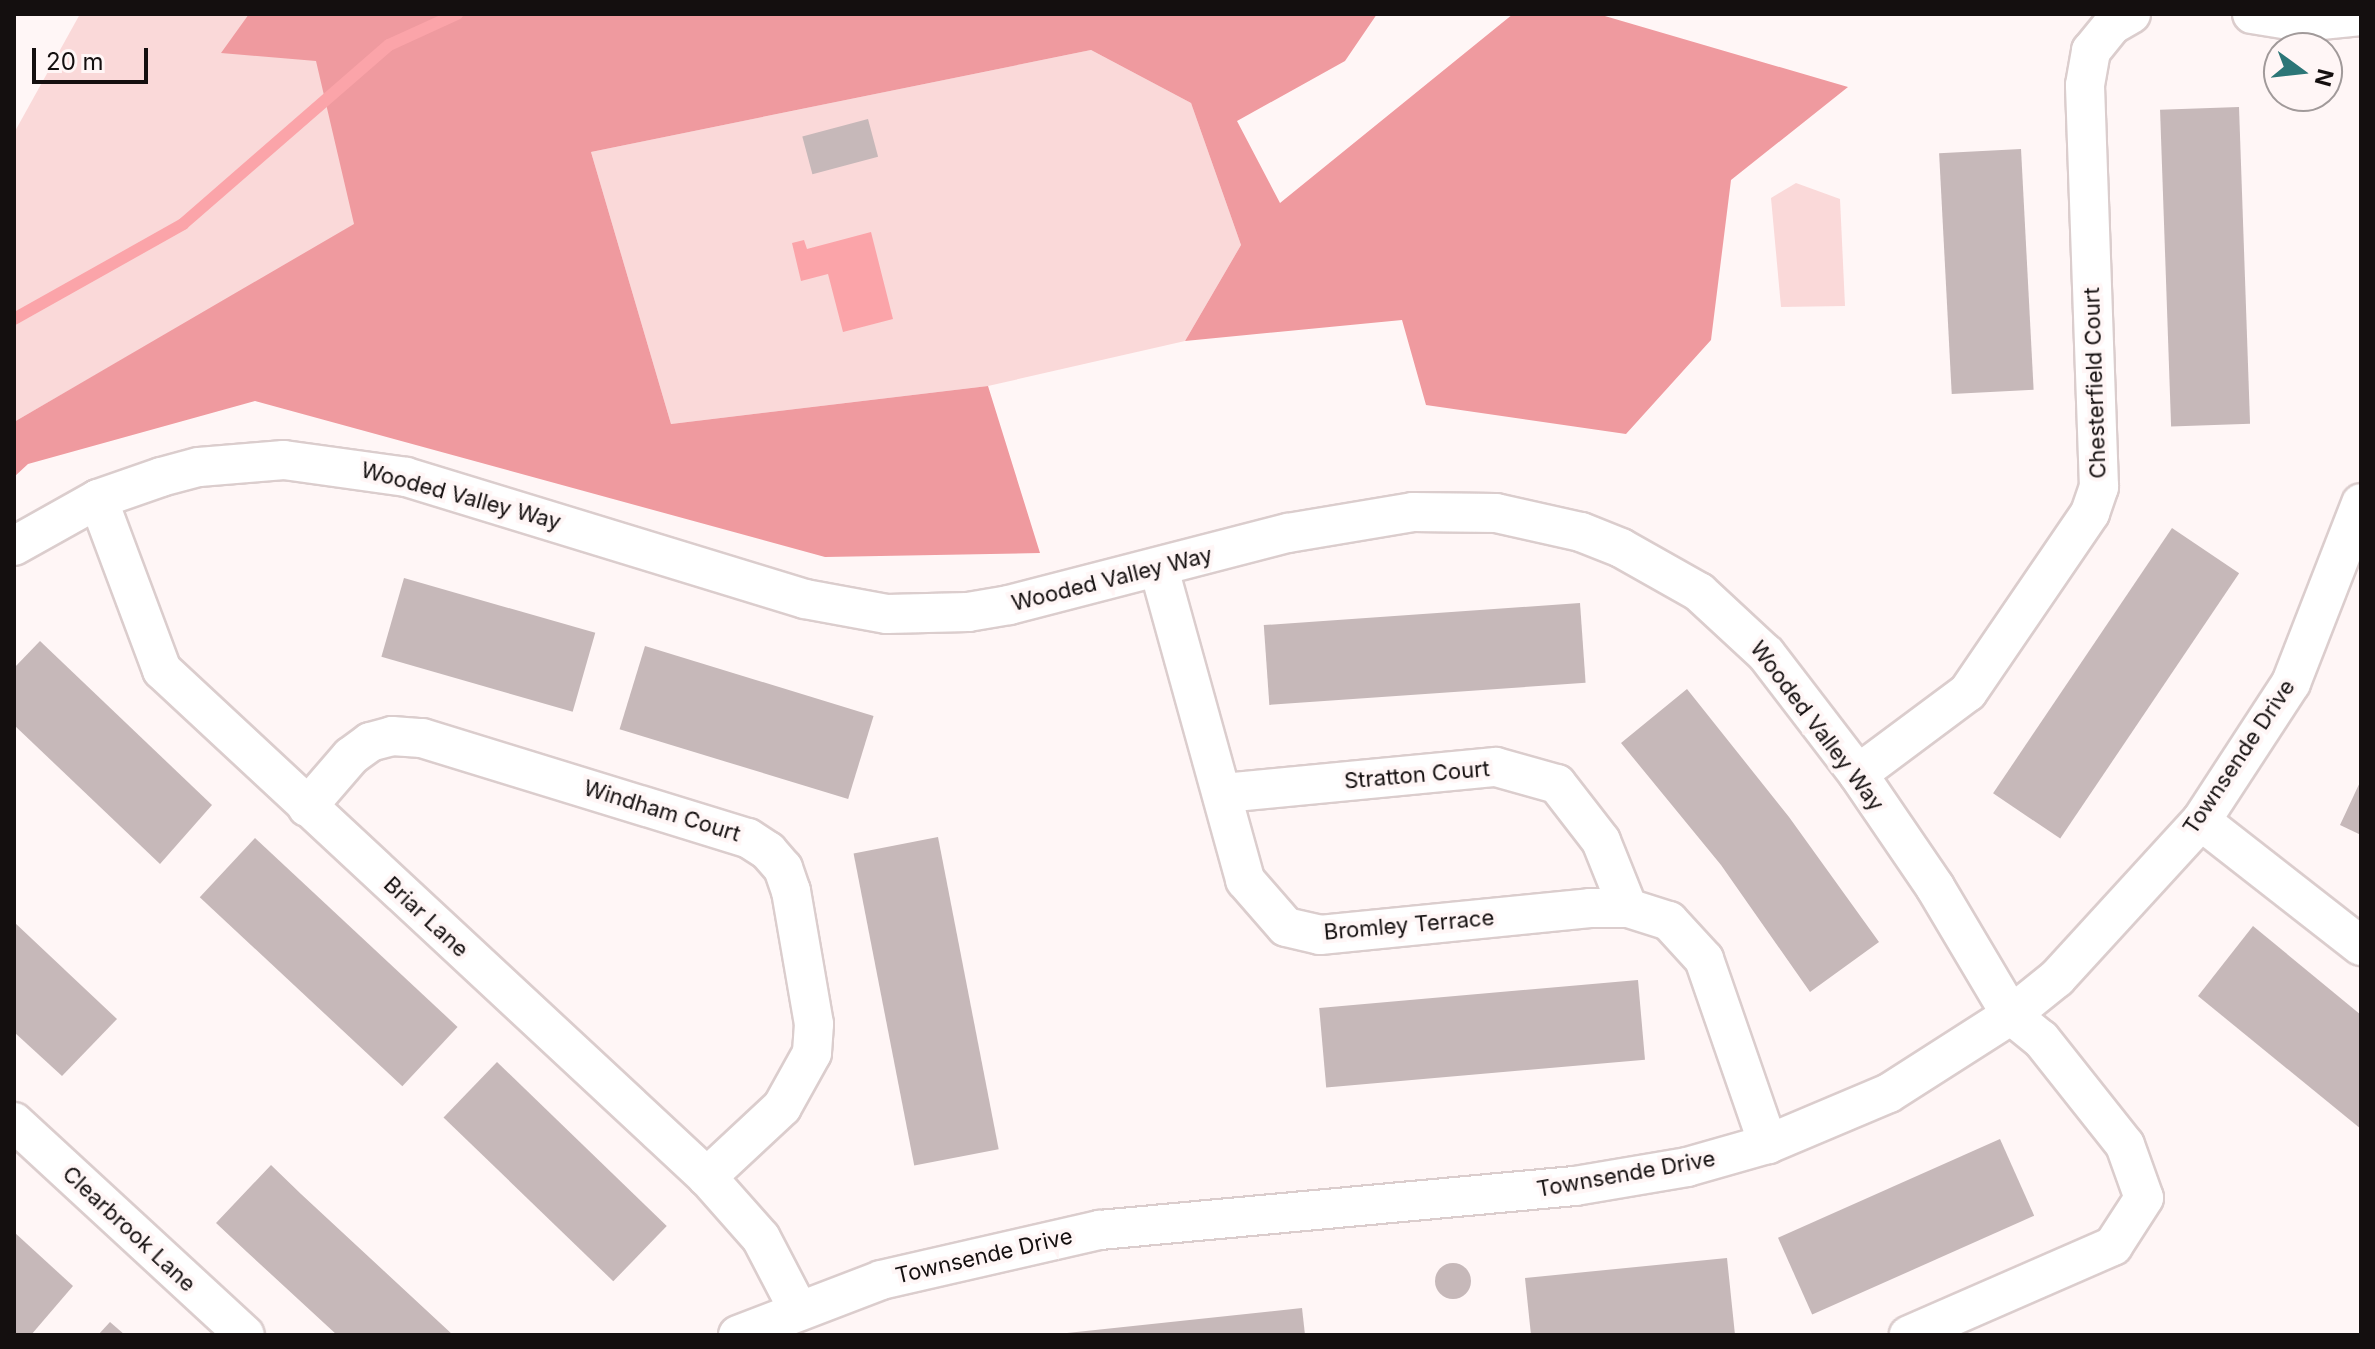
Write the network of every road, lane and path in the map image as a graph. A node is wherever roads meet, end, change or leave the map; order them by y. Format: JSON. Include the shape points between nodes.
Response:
{"nodes":[{"id":1,"x":2131,"y":14,"type":"edge"},
{"id":2,"x":2252,"y":14,"type":"edge"},
{"id":3,"x":2361,"y":16,"type":"edge"},
{"id":4,"x":98,"y":499,"type":"junction"},
{"id":5,"x":2361,"y":503,"type":"edge"},
{"id":6,"x":14,"y":546,"type":"edge"},
{"id":7,"x":1159,"y":569,"type":"junction"},
{"id":8,"x":1858,"y":774,"type":"junction"},
{"id":9,"x":1224,"y":793,"type":"junction"},
{"id":10,"x":307,"y":807,"type":"junction"},
{"id":11,"x":2201,"y":821,"type":"junction"},
{"id":12,"x":1628,"y":908,"type":"junction"},
{"id":13,"x":2361,"y":946,"type":"edge"},
{"id":14,"x":2011,"y":1015,"type":"junction"},
{"id":15,"x":14,"y":1122,"type":"edge"},
{"id":16,"x":1768,"y":1144,"type":"junction"},
{"id":17,"x":707,"y":1177,"type":"junction"},
{"id":18,"x":798,"y":1309,"type":"junction"},
{"id":19,"x":245,"y":1335,"type":"edge"},
{"id":20,"x":738,"y":1335,"type":"edge"},
{"id":21,"x":1909,"y":1335,"type":"edge"}],
"edges":[{"from":1,"to":8,"type":"street","name":"Chesterfield Court","via":[[2112,25],[2091,51],[2085,85],[2099,487],[2090,513],[1968,692]]},
{"from":2,"to":3,"type":"street","via":[[2301,22]]},
{"from":4,"to":6,"type":"street","name":"Wooded Valley Way"},
{"from":4,"to":7,"type":"street","name":"Wooded Valley Way","via":[[199,467],[325,463],[433,484],[805,599],[887,614],[968,612]]},
{"from":4,"to":10,"type":"street","name":"Briar Lane","via":[[162,670]]},
{"from":5,"to":11,"type":"street","name":"Townsende Drive","via":[[2291,683]]},
{"from":7,"to":8,"type":"street","name":"Wooded Valley Way","via":[[1302,530],[1413,512],[1496,513],[1581,532],[1661,567],[1733,621],[1766,654]]},
{"from":7,"to":9,"type":"street","name":"Bromley Terrace"},
{"from":8,"to":14,"type":"street","name":"Wooded Valley Way","via":[[1935,887]]},
{"from":9,"to":12,"type":"street","name":"Stratton Court","via":[[1496,767],[1542,779],[1557,784],[1601,841]]},
{"from":9,"to":12,"type":"street","name":"Bromley Terrace","via":[[1245,880],[1286,927],[1331,934]]},
{"from":10,"to":17,"type":"street","name":"Briar Lane"},
{"from":10,"to":17,"type":"street","name":"Windham Court","via":[[370,742],[392,736],[422,738],[748,838],[768,851],[783,868],[791,891],[814,1024],[812,1053],[782,1107]]},
{"from":11,"to":13,"type":"street"},
{"from":11,"to":14,"type":"street","name":"Townsende Drive","via":[[2057,978]]},
{"from":12,"to":16,"type":"street","via":[[1669,921],[1704,959]]},
{"from":14,"to":16,"type":"street","name":"Townsende Drive","via":[[1910,1082]]},
{"from":14,"to":21,"type":"street","via":[[2041,1039],[2125,1145],[2144,1198],[2113,1246]]},
{"from":15,"to":19,"type":"street","name":"Clearbrook Lane"},
{"from":16,"to":18,"type":"street","name":"Townsende Drive","via":[[1687,1167],[1575,1186],[1100,1230],[916,1270]]},
{"from":17,"to":18,"type":"street","name":"Briar Lane","via":[[761,1238]]},
{"from":18,"to":20,"type":"street","name":"Townsende Drive"}]}
